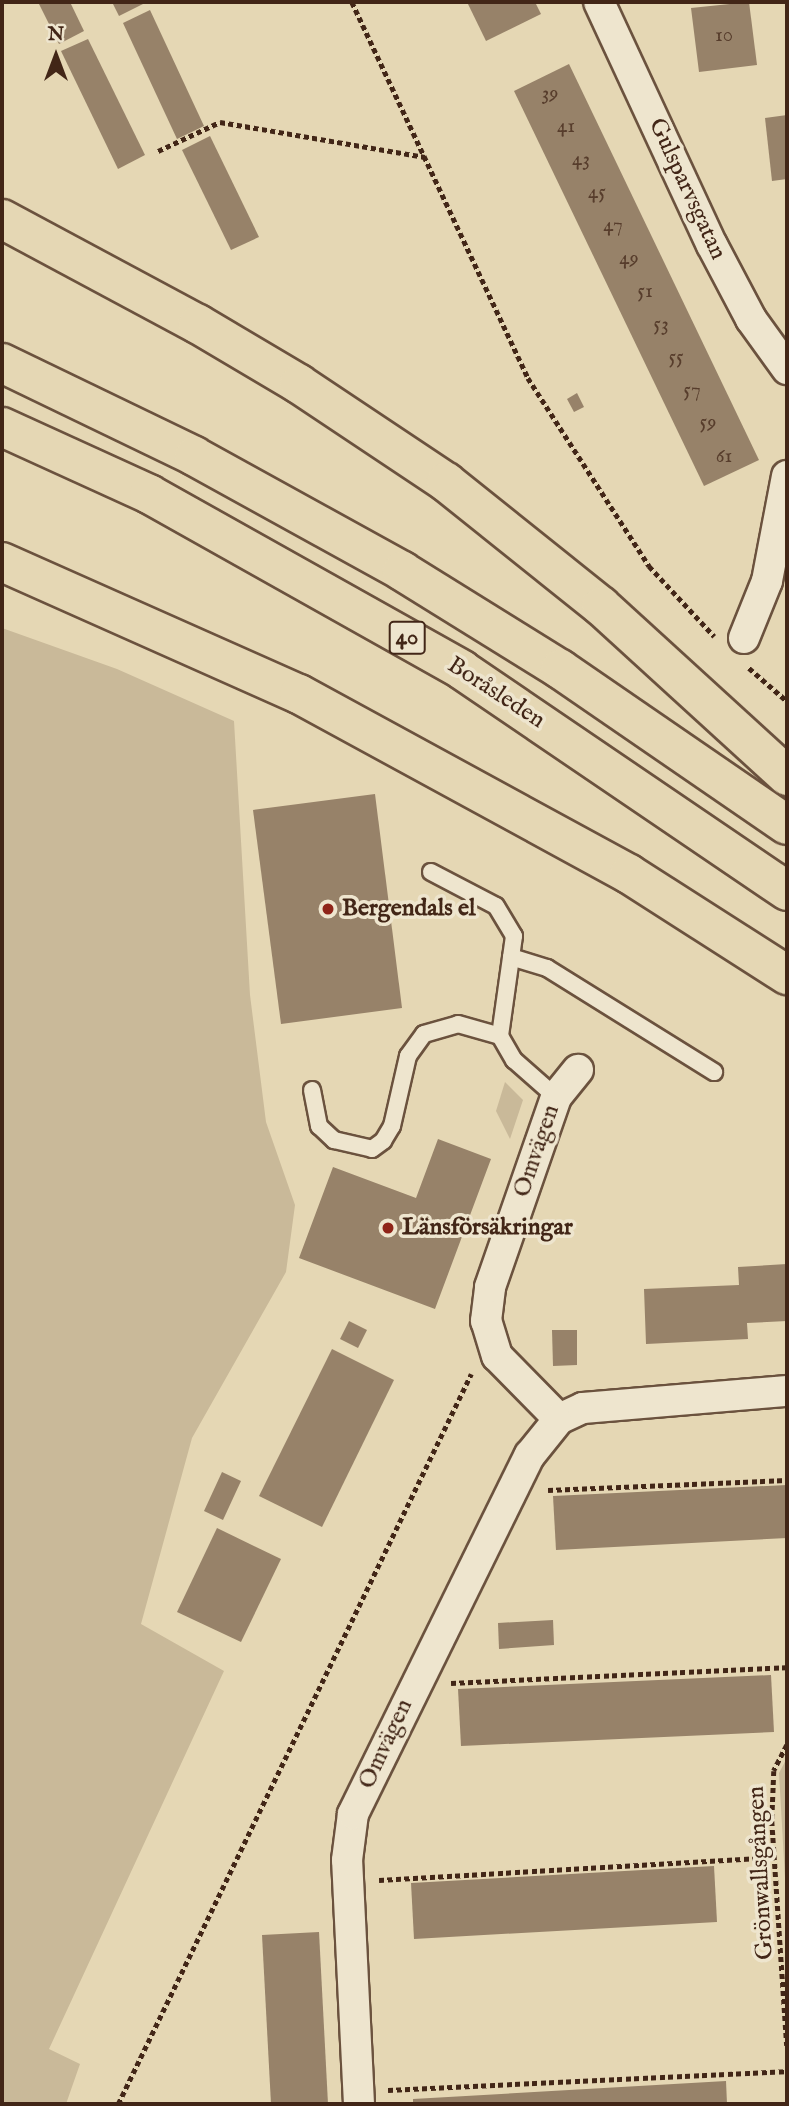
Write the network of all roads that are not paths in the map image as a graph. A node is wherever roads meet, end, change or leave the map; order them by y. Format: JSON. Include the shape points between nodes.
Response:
{"nodes":[{"id":1,"x":599,"y":2,"type":"edge"},
{"id":2,"x":2,"y":219,"type":"edge"},
{"id":3,"x":2,"y":363,"type":"edge"},
{"id":4,"x":787,"y":369,"type":"edge"},
{"id":5,"x":2,"y":427,"type":"edge"},
{"id":6,"x":787,"y":476,"type":"edge"},
{"id":7,"x":2,"y":562,"type":"edge"},
{"id":8,"x":735,"y":647,"type":"road end"},
{"id":9,"x":787,"y":776,"type":"edge"},
{"id":10,"x":787,"y":825,"type":"edge"},
{"id":11,"x":431,"y":872,"type":"dead end"},
{"id":12,"x":787,"y":891,"type":"edge"},
{"id":13,"x":511,"y":957,"type":"junction"},
{"id":14,"x":787,"y":975,"type":"edge"},
{"id":15,"x":500,"y":1036,"type":"junction"},
{"id":16,"x":578,"y":1070,"type":"dead end"},
{"id":17,"x":714,"y":1072,"type":"dead end"},
{"id":18,"x":312,"y":1090,"type":"dead end"},
{"id":19,"x":556,"y":1097,"type":"junction"},
{"id":20,"x":787,"y":1391,"type":"edge"},
{"id":21,"x":559,"y":1419,"type":"junction"},
{"id":22,"x":368,"y":2097,"type":"edge"}],
"edges":[{"from":1,"to":4,"type":"street","name":"Gulsparvsgatan","via":[[712,245],[751,319]]},
{"from":2,"to":9,"type":"highway","via":[[198,324],[446,482],[601,606]]},
{"from":3,"to":10,"type":"highway","number":"40","via":[[194,456],[402,571],[560,669]]},
{"from":5,"to":12,"type":"highway","name":"Boråsleden","number":"40","via":[[149,494],[462,670]]},
{"from":6,"to":8,"type":"street","via":[[767,581],[756,617]]},
{"from":7,"to":14,"type":"highway","via":[[299,694],[629,874]]},
{"from":11,"to":13,"type":"lane","via":[[496,906],[514,936]]},
{"from":13,"to":15,"type":"lane"},
{"from":13,"to":17,"type":"lane","via":[[547,968]]},
{"from":15,"to":18,"type":"lane","via":[[458,1024],[424,1034],[408,1056],[392,1126],[372,1149],[334,1140],[319,1126]]},
{"from":15,"to":19,"type":"lane","via":[[514,1060]]},
{"from":16,"to":19,"type":"street","name":"Omvägen"},
{"from":19,"to":21,"type":"street","name":"Omvägen","via":[[490,1287],[486,1321],[497,1356]]},
{"from":20,"to":21,"type":"street","name":"Omvägen","via":[[615,1402],[583,1408]]},
{"from":21,"to":22,"type":"street","name":"Omvägen","via":[[530,1455],[505,1499],[353,1814],[347,1860]]}]}
